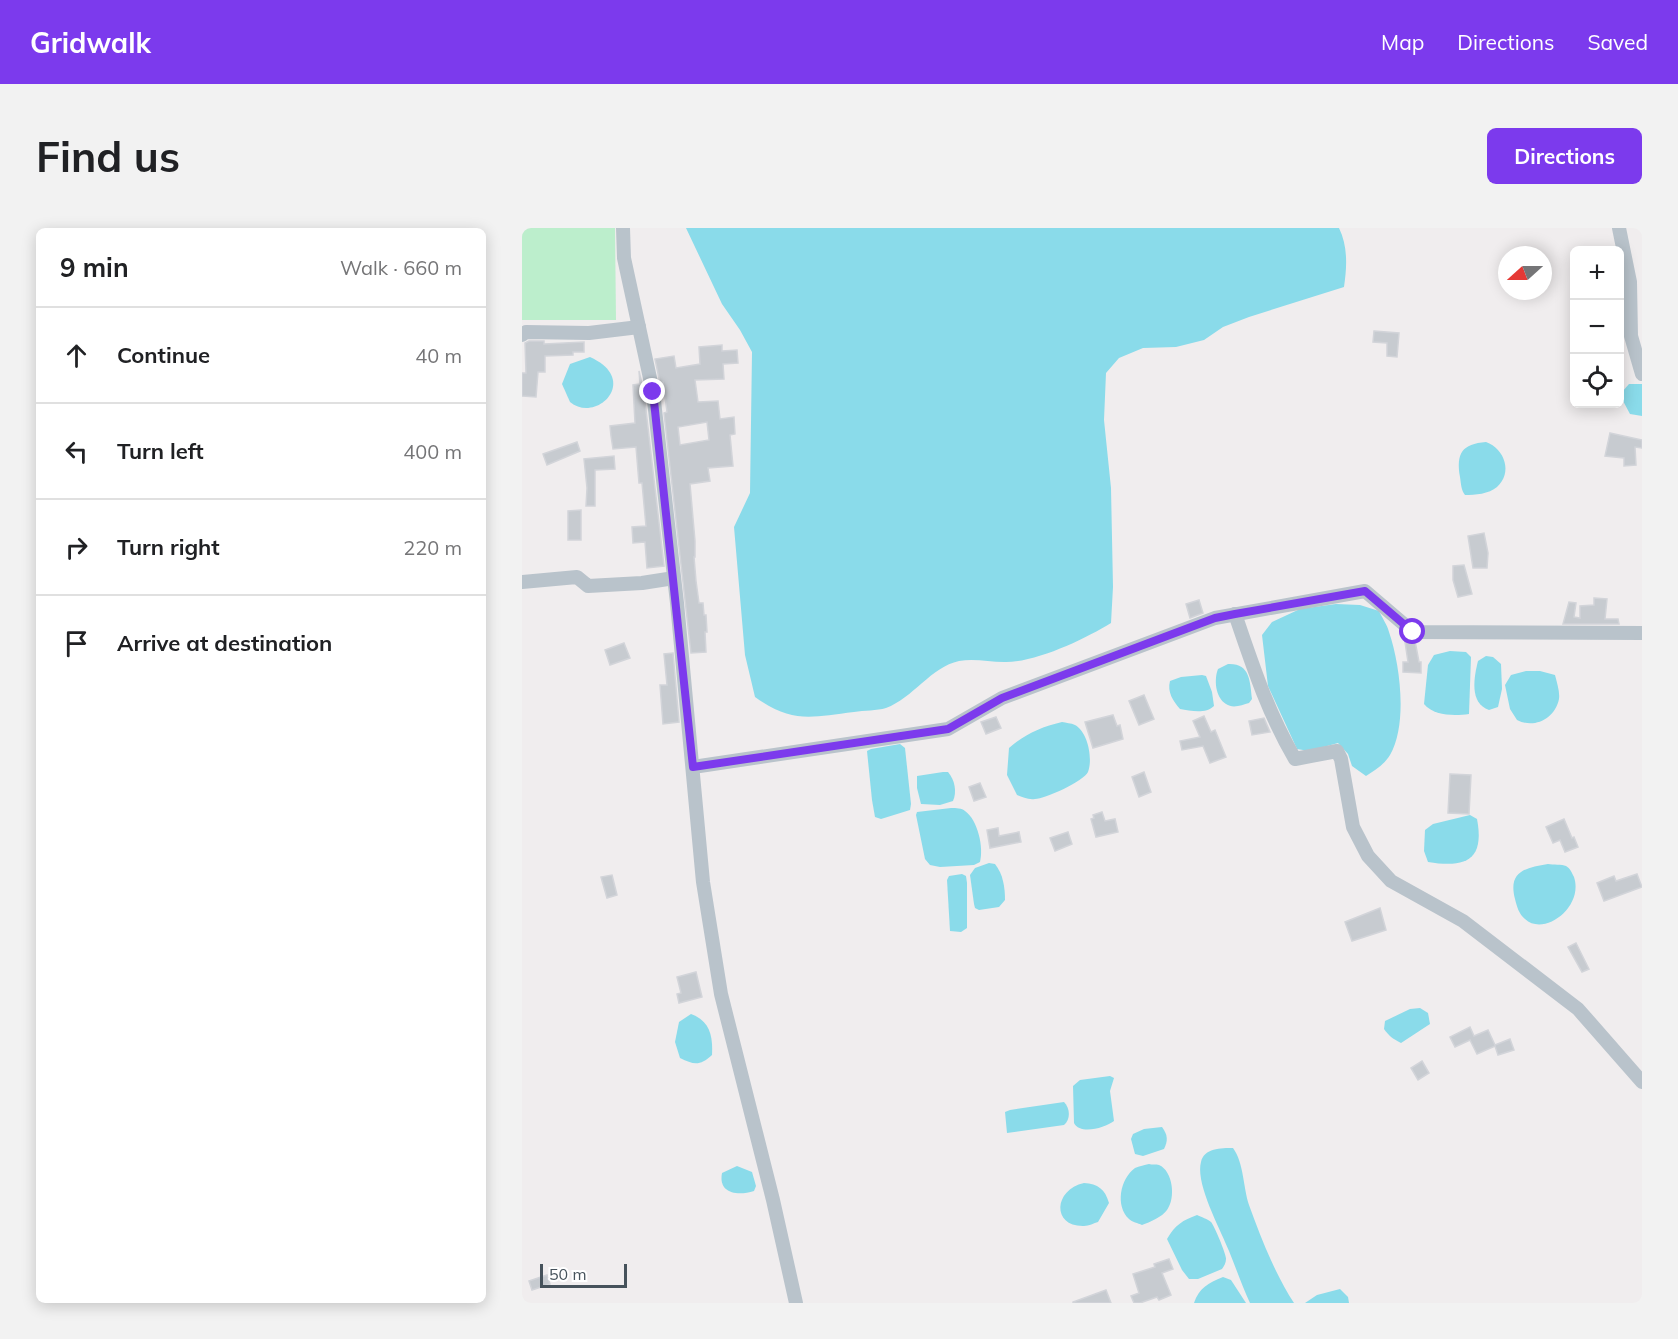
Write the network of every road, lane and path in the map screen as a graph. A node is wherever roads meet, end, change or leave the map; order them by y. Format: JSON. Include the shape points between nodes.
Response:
{"nodes":[{"id":1,"x":623,"y":228,"type":"edge"},
{"id":2,"x":1619,"y":228,"type":"edge"},
{"id":3,"x":639,"y":327,"type":"junction"},
{"id":4,"x":522,"y":335,"type":"edge"},
{"id":5,"x":1642,"y":374,"type":"edge"},
{"id":6,"x":674,"y":578,"type":"junction"},
{"id":7,"x":522,"y":582,"type":"edge"},
{"id":8,"x":1235,"y":614,"type":"junction"},
{"id":9,"x":1642,"y":633,"type":"edge"},
{"id":10,"x":693,"y":767,"type":"junction"},
{"id":11,"x":1642,"y":1082,"type":"edge"},
{"id":12,"x":796,"y":1303,"type":"edge"}],
"edges":[{"from":1,"to":3,"type":"street","via":[[624,258]]},
{"from":2,"to":5,"type":"street","via":[[1630,282],[1630,336]]},
{"from":3,"to":4,"type":"street"},
{"from":3,"to":6,"type":"street","via":[[653,392]]},
{"from":6,"to":7,"type":"street","via":[[588,586],[577,577]]},
{"from":6,"to":10,"type":"street"},
{"from":8,"to":9,"type":"street","via":[[1365,591],[1413,632]]},
{"from":8,"to":10,"type":"street","via":[[1215,618],[1002,698],[948,729]]},
{"from":8,"to":11,"type":"street","via":[[1260,689],[1295,759],[1337,751],[1353,827],[1368,856],[1391,881],[1463,921],[1578,1009]]},
{"from":10,"to":12,"type":"street","via":[[703,882],[721,994]]}]}
